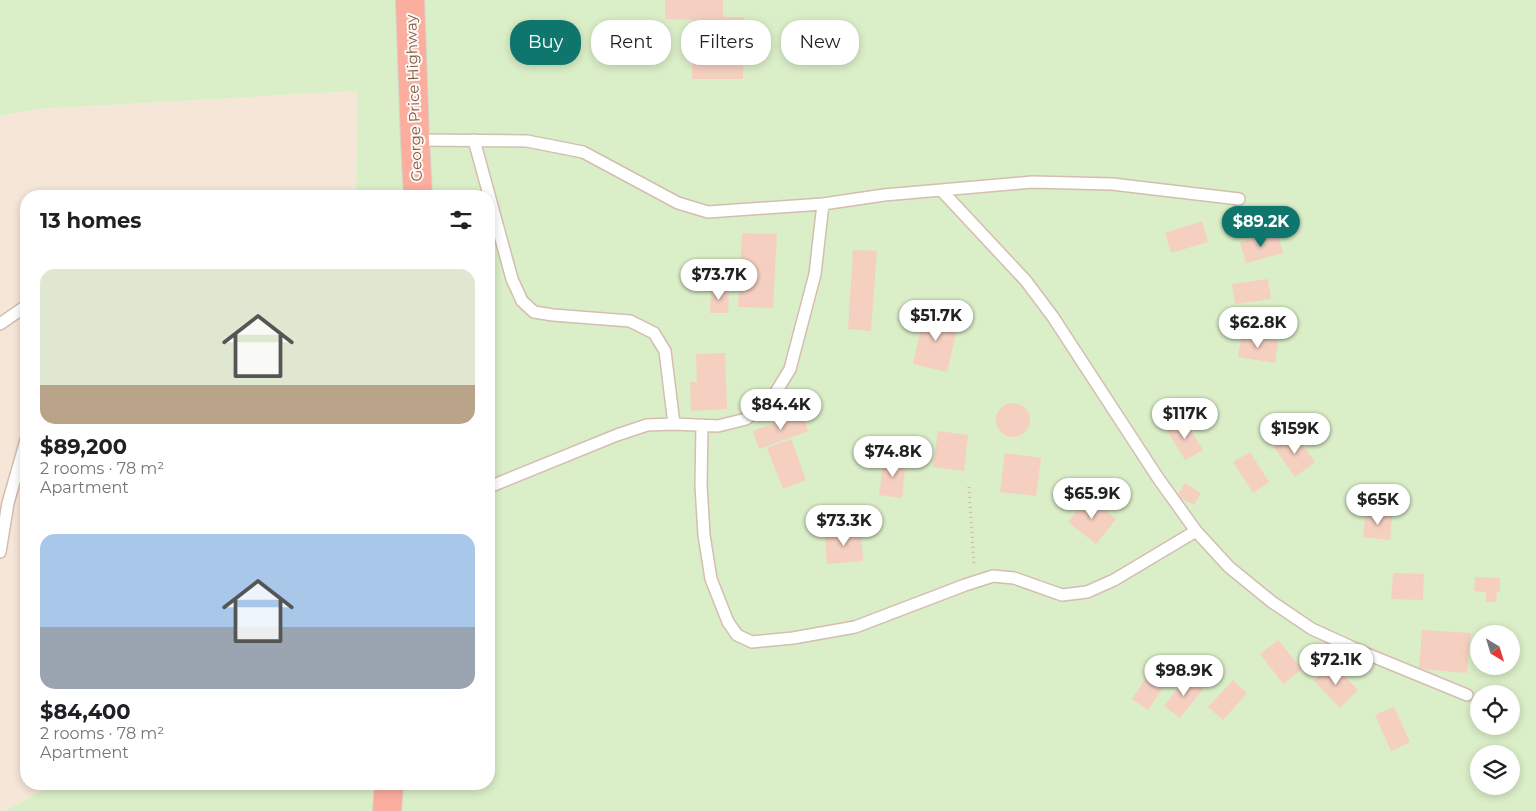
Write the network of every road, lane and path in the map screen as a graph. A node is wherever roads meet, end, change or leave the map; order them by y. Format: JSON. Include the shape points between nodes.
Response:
{"nodes":[{"id":1,"x":410,"y":0,"type":"edge"},
{"id":2,"x":415,"y":140,"type":"junction"},
{"id":3,"x":474,"y":140,"type":"junction"},
{"id":4,"x":418,"y":190,"type":"edge"},
{"id":5,"x":488,"y":190,"type":"edge"},
{"id":6,"x":942,"y":191,"type":"junction"},
{"id":7,"x":1240,"y":199,"type":"dead end"},
{"id":8,"x":823,"y":204,"type":"junction"},
{"id":9,"x":495,"y":217,"type":"edge"},
{"id":10,"x":20,"y":310,"type":"edge"},
{"id":11,"x":0,"y":324,"type":"edge"},
{"id":12,"x":674,"y":424,"type":"junction"},
{"id":13,"x":702,"y":425,"type":"junction"},
{"id":14,"x":20,"y":461,"type":"edge"},
{"id":15,"x":495,"y":486,"type":"edge"},
{"id":16,"x":969,"y":486,"type":"dead end"},
{"id":17,"x":1196,"y":531,"type":"junction"},
{"id":18,"x":0,"y":552,"type":"edge"},
{"id":19,"x":975,"y":582,"type":"junction"},
{"id":20,"x":1467,"y":695,"type":"dead end"},
{"id":21,"x":389,"y":790,"type":"edge"},
{"id":22,"x":387,"y":811,"type":"edge"}],
"edges":[{"from":1,"to":2,"type":"highway","name":"George Price Highway"},
{"from":2,"to":3,"type":"lane"},
{"from":2,"to":4,"type":"highway","name":"George Price Highway"},
{"from":3,"to":5,"type":"lane"},
{"from":3,"to":8,"type":"lane","via":[[527,141],[583,152],[678,203],[708,212]]},
{"from":6,"to":7,"type":"lane","via":[[1032,182],[1112,184]]},
{"from":6,"to":8,"type":"lane"},
{"from":6,"to":17,"type":"lane","via":[[1026,281],[1053,317]]},
{"from":8,"to":13,"type":"lane","via":[[815,274],[790,369],[773,397],[746,419],[718,426]]},
{"from":9,"to":12,"type":"lane","via":[[512,279],[522,301],[534,312],[630,322],[654,333],[665,351]]},
{"from":10,"to":11,"type":"lane"},
{"from":12,"to":13,"type":"lane"},
{"from":12,"to":15,"type":"lane","via":[[647,425],[617,435]]},
{"from":13,"to":19,"type":"lane","via":[[703,525],[711,579],[728,622],[737,635],[752,642],[855,627]]},
{"from":14,"to":18,"type":"lane","via":[[8,503]]},
{"from":16,"to":19,"type":"path"},
{"from":17,"to":19,"type":"lane","via":[[1114,580],[1087,592],[1062,595],[1014,578],[993,576]]},
{"from":17,"to":20,"type":"lane","via":[[1229,567],[1312,629]]},
{"from":21,"to":22,"type":"highway"}]}
